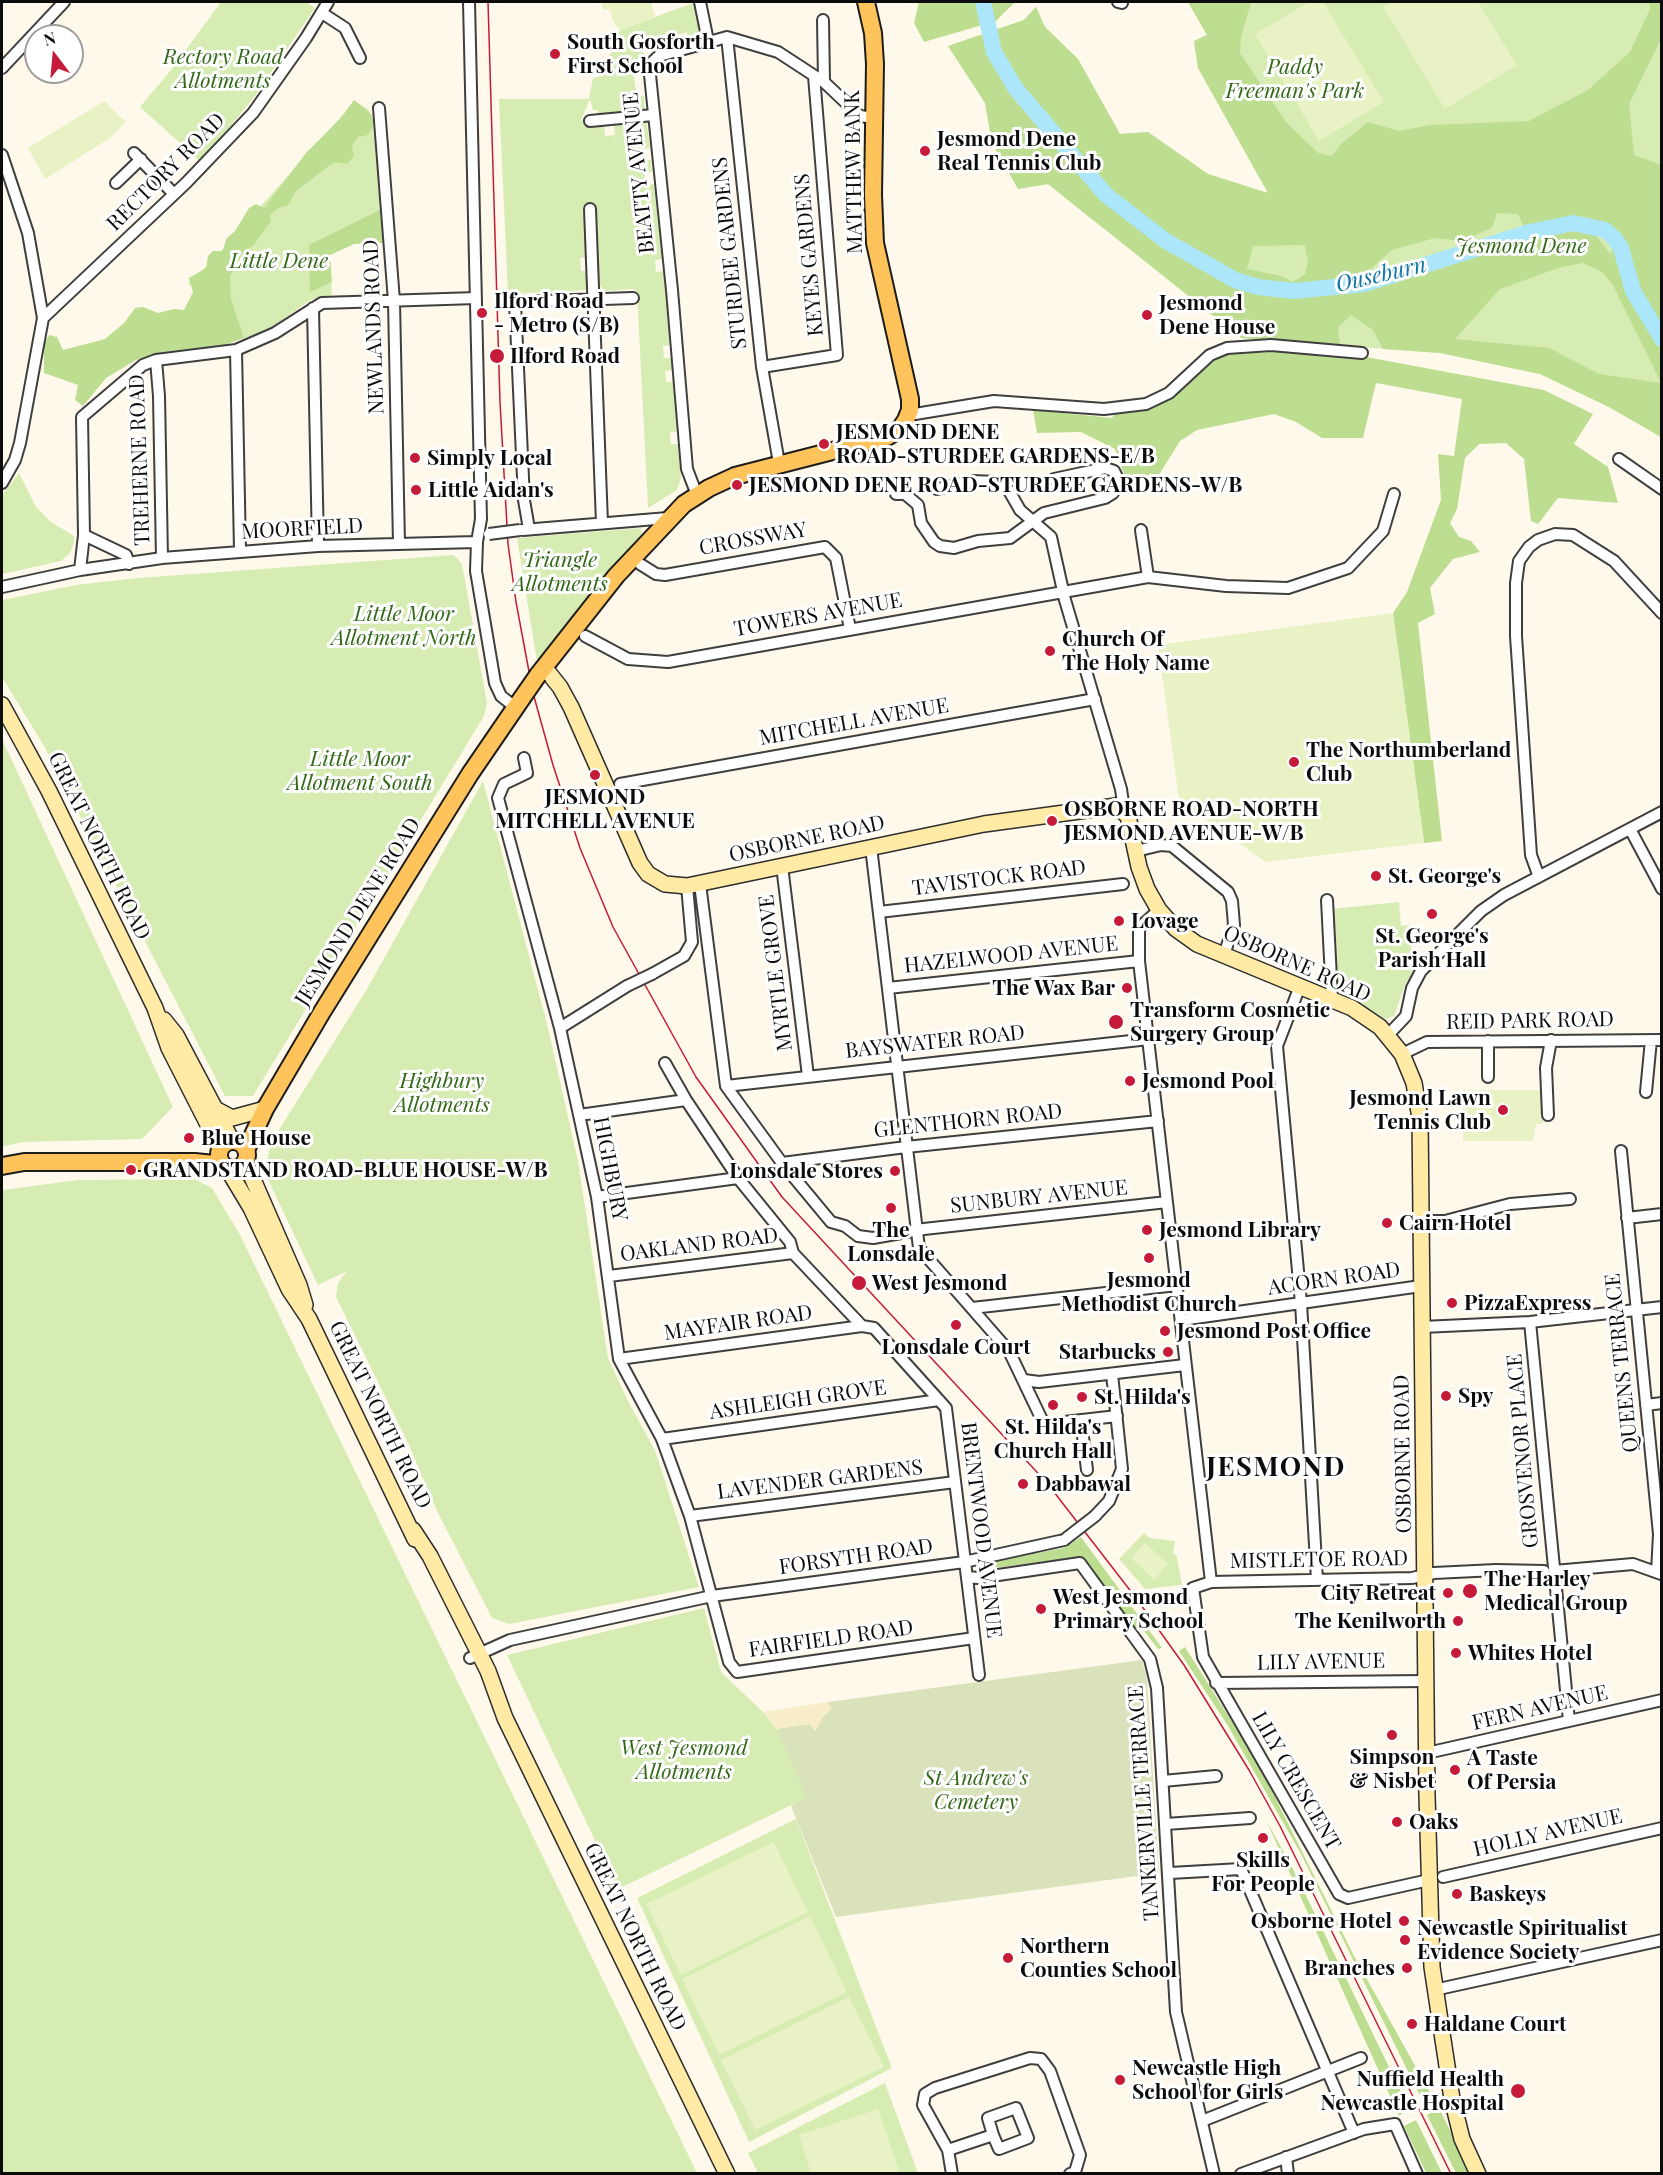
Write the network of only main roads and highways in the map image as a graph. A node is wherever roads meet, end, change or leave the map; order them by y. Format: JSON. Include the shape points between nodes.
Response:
{"nodes":[{"id":1,"x":866,"y":2,"type":"edge"},
{"id":2,"x":887,"y":437,"type":"joint"},
{"id":3,"x":541,"y":671,"type":"junction"},
{"id":4,"x":2,"y":705,"type":"edge"},
{"id":5,"x":155,"y":1008,"type":"junction"},
{"id":6,"x":215,"y":1109,"type":"junction"},
{"id":7,"x":266,"y":1109,"type":"junction"},
{"id":8,"x":231,"y":1153,"type":"junction"},
{"id":9,"x":2,"y":1166,"type":"edge"},
{"id":10,"x":727,"y":2174,"type":"edge"},
{"id":11,"x":1478,"y":2174,"type":"edge"}],
"edges":[{"from":1,"to":2,"type":"main road","name":"MATTHEW BANK","via":[[875,64],[875,243],[910,399],[909,415],[900,429]]},
{"from":2,"to":3,"type":"main road","name":"JESMOND DENE ROAD","via":[[735,476],[697,495],[668,518]]},
{"from":3,"to":7,"type":"main road","name":"JESMOND DENE ROAD","bridge":true,"via":[[414,863]]},
{"from":3,"to":11,"type":"main road","name":"OSBORNE ROAD","via":[[560,687],[640,863],[659,882],[693,885],[984,824],[1116,806],[1124,810],[1143,881],[1158,910],[1186,937],[1332,998],[1388,1035],[1402,1054],[1418,1096],[1427,1753],[1436,1878],[1434,1990],[1461,2139]]},
{"from":4,"to":5,"type":"main road","name":"GREAT NORTH ROAD","via":[[37,767]]},
{"from":5,"to":6,"type":"main road","name":"GREAT NORTH ROAD","via":[[176,1035]]},
{"from":5,"to":8,"type":"main road","name":"GREAT NORTH ROAD","via":[[170,1048]]},
{"from":6,"to":7,"type":"main road","via":[[232,1118]]},
{"from":6,"to":8,"type":"main road","name":"GREAT NORTH ROAD"},
{"from":7,"to":8,"type":"main road","name":"JESMOND DENE ROAD"},
{"from":8,"to":9,"type":"main road","via":[[195,1162],[24,1162]]},
{"from":8,"to":10,"type":"main road","name":"GREAT NORTH ROAD","via":[[251,1208],[289,1289],[309,1319],[413,1530],[423,1561],[475,1656],[487,1694],[505,1718]]}]}
